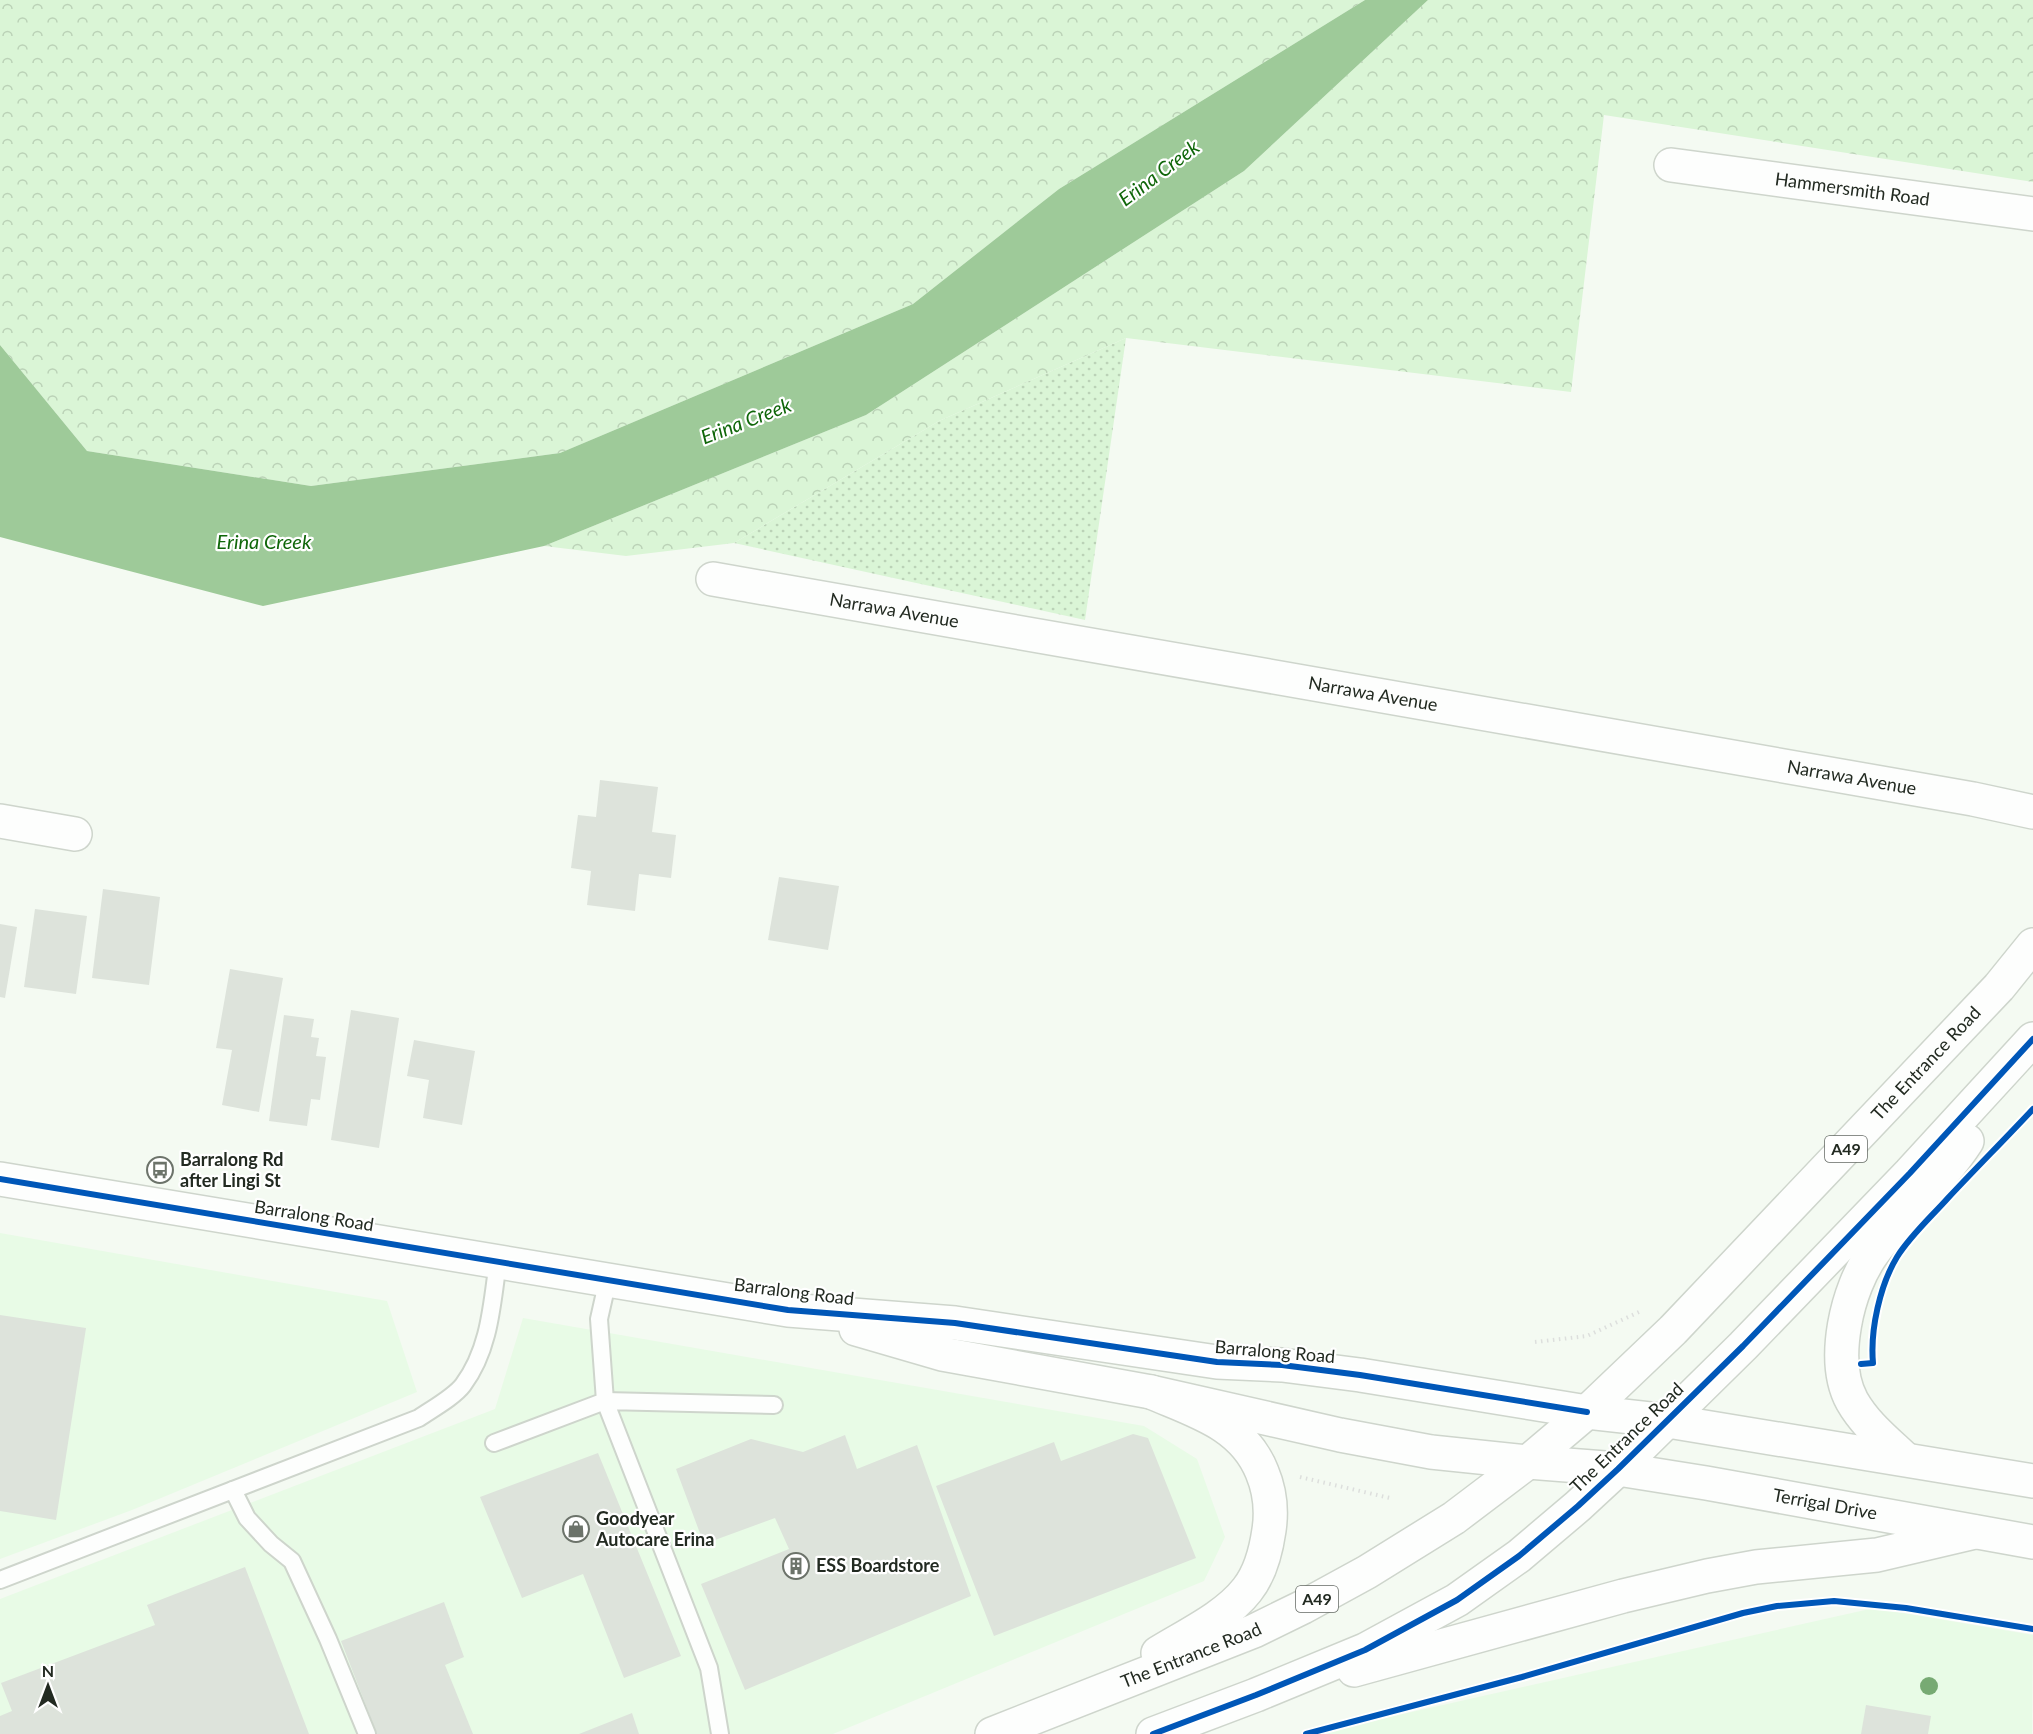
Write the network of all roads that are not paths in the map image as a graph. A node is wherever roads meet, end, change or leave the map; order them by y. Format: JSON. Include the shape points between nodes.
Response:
{"nodes":[{"id":1,"x":1671,"y":165,"type":"dead end"},
{"id":2,"x":2033,"y":214,"type":"edge"},
{"id":3,"x":713,"y":579,"type":"dead end"},
{"id":4,"x":2033,"y":812,"type":"edge"},
{"id":5,"x":0,"y":821,"type":"edge"},
{"id":6,"x":75,"y":834,"type":"dead end"},
{"id":7,"x":2033,"y":945,"type":"edge"},
{"id":8,"x":2032,"y":1040,"type":"edge"},
{"id":9,"x":0,"y":1179,"type":"edge"},
{"id":10,"x":498,"y":1261,"type":"junction"},
{"id":11,"x":608,"y":1279,"type":"junction"},
{"id":12,"x":788,"y":1310,"type":"junction"},
{"id":13,"x":1151,"y":1392,"type":"junction"},
{"id":14,"x":605,"y":1401,"type":"junction"},
{"id":15,"x":774,"y":1405,"type":"dead end"},
{"id":16,"x":1587,"y":1412,"type":"junction"},
{"id":17,"x":1668,"y":1421,"type":"junction"},
{"id":18,"x":494,"y":1443,"type":"dead end"},
{"id":19,"x":1904,"y":1458,"type":"junction"},
{"id":20,"x":1528,"y":1462,"type":"junction"},
{"id":21,"x":1617,"y":1469,"type":"junction"},
{"id":22,"x":2033,"y":1481,"type":"edge"},
{"id":23,"x":233,"y":1491,"type":"junction"},
{"id":24,"x":1974,"y":1532,"type":"junction"},
{"id":25,"x":2033,"y":1542,"type":"edge"},
{"id":26,"x":0,"y":1580,"type":"edge"},
{"id":27,"x":1256,"y":1695,"type":"junction"},
{"id":28,"x":1086,"y":1699,"type":"junction"},
{"id":29,"x":367,"y":1734,"type":"edge"},
{"id":30,"x":720,"y":1734,"type":"edge"},
{"id":31,"x":992,"y":1734,"type":"edge"},
{"id":32,"x":1153,"y":1734,"type":"edge"}],
"edges":[{"from":1,"to":2,"type":"main road","name":"Hammersmith Road"},
{"from":3,"to":4,"type":"main road","name":"Narrawa Avenue"},
{"from":5,"to":6,"type":"main road"},
{"from":7,"to":16,"type":"main road","name":"The Entrance Road","number":"A49","via":[[1999,987],[1695,1308]]},
{"from":8,"to":17,"type":"main road","name":"The Entrance Road","via":[[1910,1173]]},
{"from":8,"to":19,"type":"main road","via":[[1964,1145],[1873,1253],[1857,1279],[1849,1304],[1843,1368],[1851,1399],[1867,1424]]},
{"from":9,"to":10,"type":"main road","name":"Barralong Road"},
{"from":10,"to":11,"type":"main road","name":"Barralong Road"},
{"from":10,"to":23,"type":"lane","via":[[488,1330],[477,1361],[462,1386],[419,1418]]},
{"from":11,"to":12,"type":"main road","name":"Barralong Road"},
{"from":11,"to":14,"type":"lane","via":[[599,1319]]},
{"from":12,"to":13,"type":"main road","name":"Barralong Road","via":[[942,1354]]},
{"from":12,"to":16,"type":"main road","name":"Barralong Road","via":[[955,1323],[1217,1362],[1360,1375]]},
{"from":13,"to":20,"type":"main road","name":"Barralong Road","via":[[1340,1436],[1438,1453]]},
{"from":13,"to":28,"type":"main road","via":[[1215,1420],[1239,1437],[1256,1457],[1271,1513],[1267,1540],[1248,1589],[1230,1608]]},
{"from":14,"to":15,"type":"lane"},
{"from":14,"to":18,"type":"lane"},
{"from":14,"to":30,"type":"lane","via":[[709,1668]]},
{"from":16,"to":17,"type":"main road","name":"Barralong Road"},
{"from":16,"to":20,"type":"main road","name":"The Entrance Road","number":"A49"},
{"from":17,"to":19,"type":"main road"},
{"from":17,"to":21,"type":"main road","name":"The Entrance Road"},
{"from":19,"to":22,"type":"main road"},
{"from":20,"to":21,"type":"main road","name":"Terrigal Drive"},
{"from":20,"to":28,"type":"main road","name":"The Entrance Road","number":"A49","via":[[1436,1530],[1303,1607]]},
{"from":21,"to":24,"type":"main road","name":"Terrigal Drive"},
{"from":21,"to":27,"type":"main road","name":"The Entrance Road","via":[[1519,1556],[1457,1600],[1365,1650]]},
{"from":23,"to":26,"type":"lane"},
{"from":23,"to":29,"type":"lane","via":[[247,1518],[292,1561]]},
{"from":24,"to":25,"type":"main road","name":"Terrigal Drive"},
{"from":24,"to":27,"type":"main road","via":[[1877,1555],[1707,1576]]},
{"from":27,"to":32,"type":"main road","name":"The Entrance Road"},
{"from":28,"to":31,"type":"main road","name":"The Entrance Road","number":"A49"}]}
